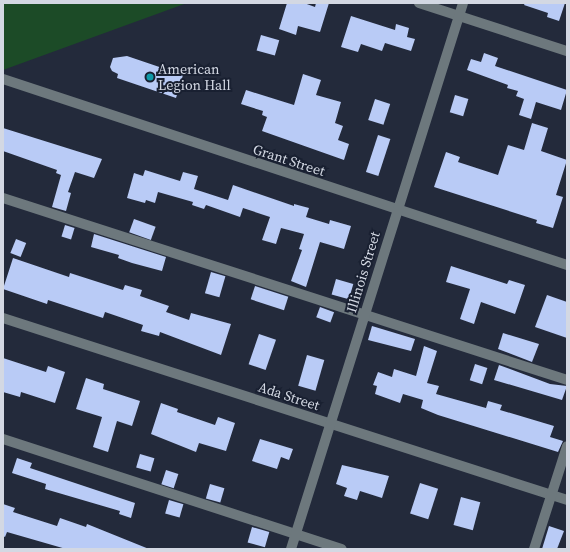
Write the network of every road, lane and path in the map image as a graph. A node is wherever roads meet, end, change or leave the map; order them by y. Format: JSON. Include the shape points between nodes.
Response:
{"nodes":[{"id":1,"x":419,"y":3,"type":"edge"},
{"id":2,"x":463,"y":3,"type":"edge"},
{"id":3,"x":459,"y":16,"type":"junction"},
{"id":4,"x":567,"y":51,"type":"edge"},
{"id":5,"x":3,"y":79,"type":"edge"},
{"id":6,"x":3,"y":198,"type":"edge"},
{"id":7,"x":398,"y":210,"type":"junction"},
{"id":8,"x":567,"y":265,"type":"edge"},
{"id":9,"x":365,"y":315,"type":"junction"},
{"id":10,"x":3,"y":318,"type":"edge"},
{"id":11,"x":567,"y":380,"type":"edge"},
{"id":12,"x":330,"y":423,"type":"junction"},
{"id":13,"x":3,"y":439,"type":"edge"},
{"id":14,"x":567,"y":446,"type":"edge"},
{"id":15,"x":551,"y":495,"type":"junction"},
{"id":16,"x":567,"y":500,"type":"edge"},
{"id":17,"x":296,"y":534,"type":"junction"},
{"id":18,"x":291,"y":549,"type":"edge"},
{"id":19,"x":342,"y":549,"type":"edge"},
{"id":20,"x":534,"y":549,"type":"edge"}],
"edges":[{"from":1,"to":3,"type":"street"},
{"from":2,"to":3,"type":"street","name":"Illinois Street"},
{"from":3,"to":4,"type":"street"},
{"from":3,"to":7,"type":"street","name":"Illinois Street"},
{"from":5,"to":7,"type":"street","name":"Grant Street"},
{"from":6,"to":9,"type":"street"},
{"from":7,"to":8,"type":"street","name":"Grant Street"},
{"from":7,"to":9,"type":"street","name":"Illinois Street"},
{"from":9,"to":11,"type":"street"},
{"from":9,"to":12,"type":"street","name":"Illinois Street"},
{"from":10,"to":12,"type":"street","name":"Ada Street"},
{"from":12,"to":15,"type":"street","name":"Ada Street"},
{"from":12,"to":17,"type":"street","name":"Illinois Street"},
{"from":13,"to":17,"type":"street"},
{"from":14,"to":15,"type":"street"},
{"from":15,"to":16,"type":"street","name":"Ada Street"},
{"from":15,"to":20,"type":"street"},
{"from":17,"to":18,"type":"street","name":"Illinois Street"},
{"from":17,"to":19,"type":"street"}]}
